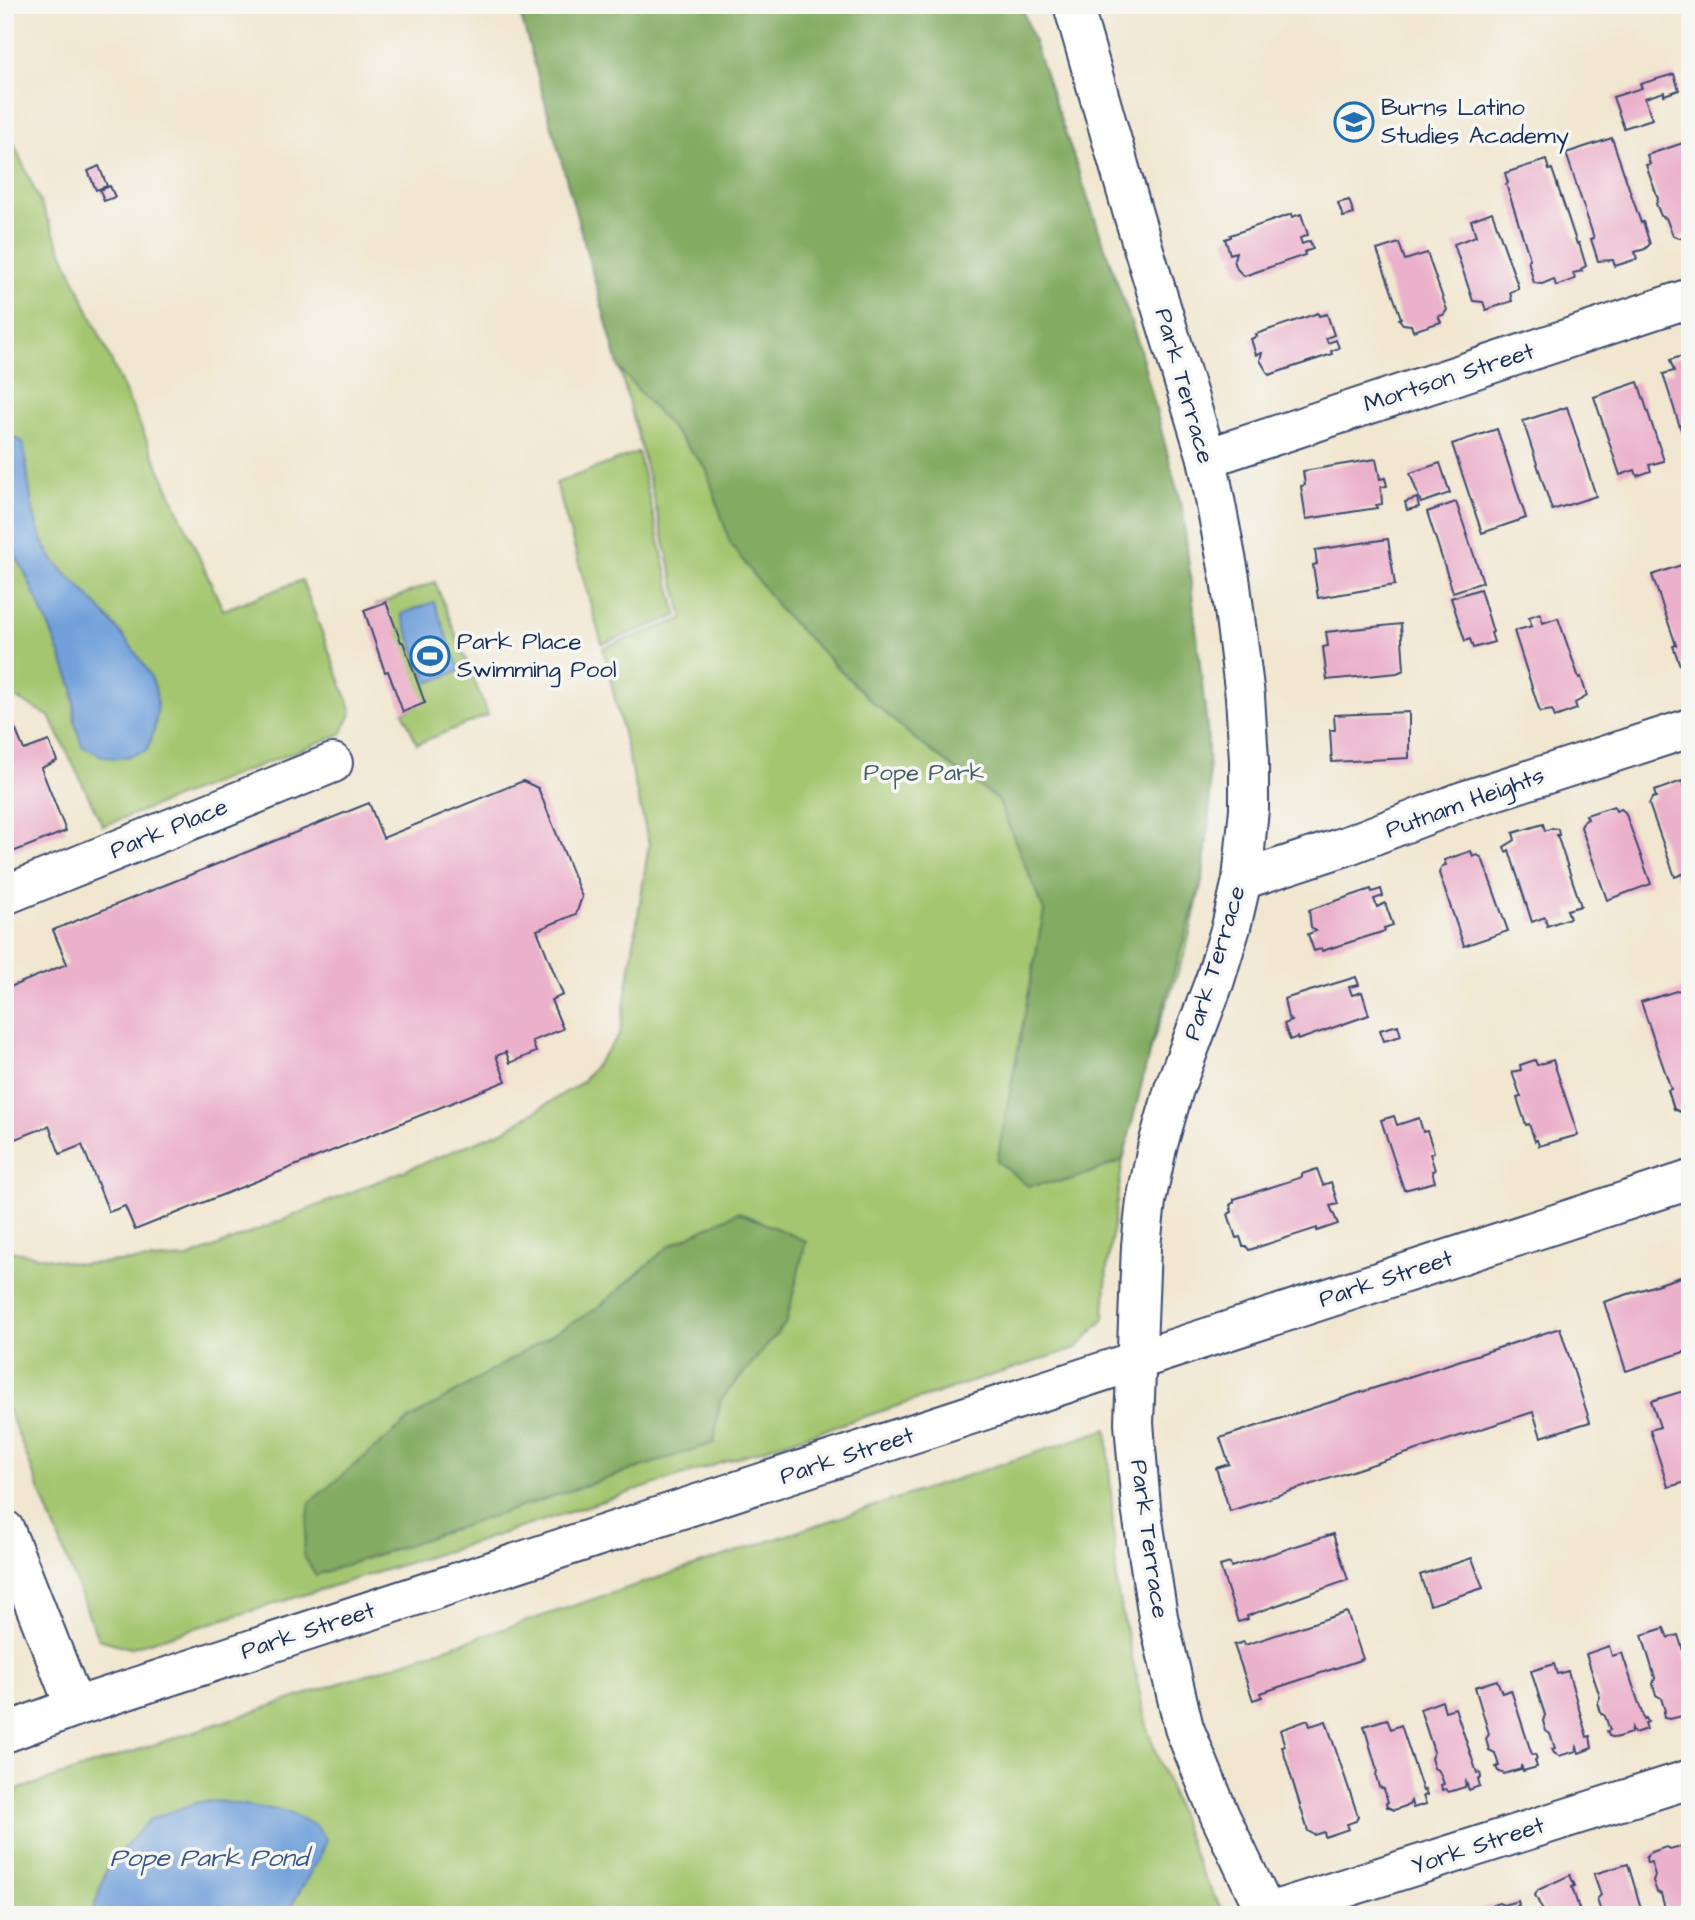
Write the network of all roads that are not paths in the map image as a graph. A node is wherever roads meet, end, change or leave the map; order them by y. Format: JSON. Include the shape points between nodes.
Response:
{"nodes":[{"id":1,"x":1073,"y":5,"type":"edge"},
{"id":2,"x":1690,"y":298,"type":"edge"},
{"id":3,"x":1207,"y":458,"type":"junction"},
{"id":4,"x":1690,"y":728,"type":"edge"},
{"id":5,"x":333,"y":763,"type":"dead end"},
{"id":6,"x":1242,"y":880,"type":"junction"},
{"id":7,"x":5,"y":895,"type":"edge"},
{"id":8,"x":1690,"y":1180,"type":"edge"},
{"id":9,"x":1137,"y":1361,"type":"junction"},
{"id":10,"x":5,"y":1530,"type":"edge"},
{"id":11,"x":75,"y":1707,"type":"junction"},
{"id":12,"x":5,"y":1733,"type":"edge"},
{"id":13,"x":1690,"y":1779,"type":"edge"},
{"id":14,"x":1267,"y":1914,"type":"edge"}],
"edges":[{"from":1,"to":3,"type":"main road","name":"Park Terrace"},
{"from":2,"to":3,"type":"main road","name":"Mortson Street"},
{"from":3,"to":6,"type":"main road","name":"Park Terrace","via":[[1232,590],[1245,696],[1249,809]]},
{"from":4,"to":6,"type":"main road","name":"Putnam Heights","via":[[1463,801]]},
{"from":5,"to":7,"type":"main road","name":"Park Place"},
{"from":6,"to":9,"type":"main road","name":"Park Terrace","via":[[1227,940],[1157,1147],[1141,1246]]},
{"from":8,"to":9,"type":"main road","name":"Park Street"},
{"from":9,"to":11,"type":"main road","name":"Park Street"},
{"from":9,"to":14,"type":"main road","name":"Park Terrace","via":[[1134,1423],[1141,1507],[1158,1617],[1184,1728]]},
{"from":10,"to":11,"type":"main road"},
{"from":11,"to":12,"type":"main road","name":"Park Street"},
{"from":13,"to":14,"type":"main road","name":"York Street"}]}
